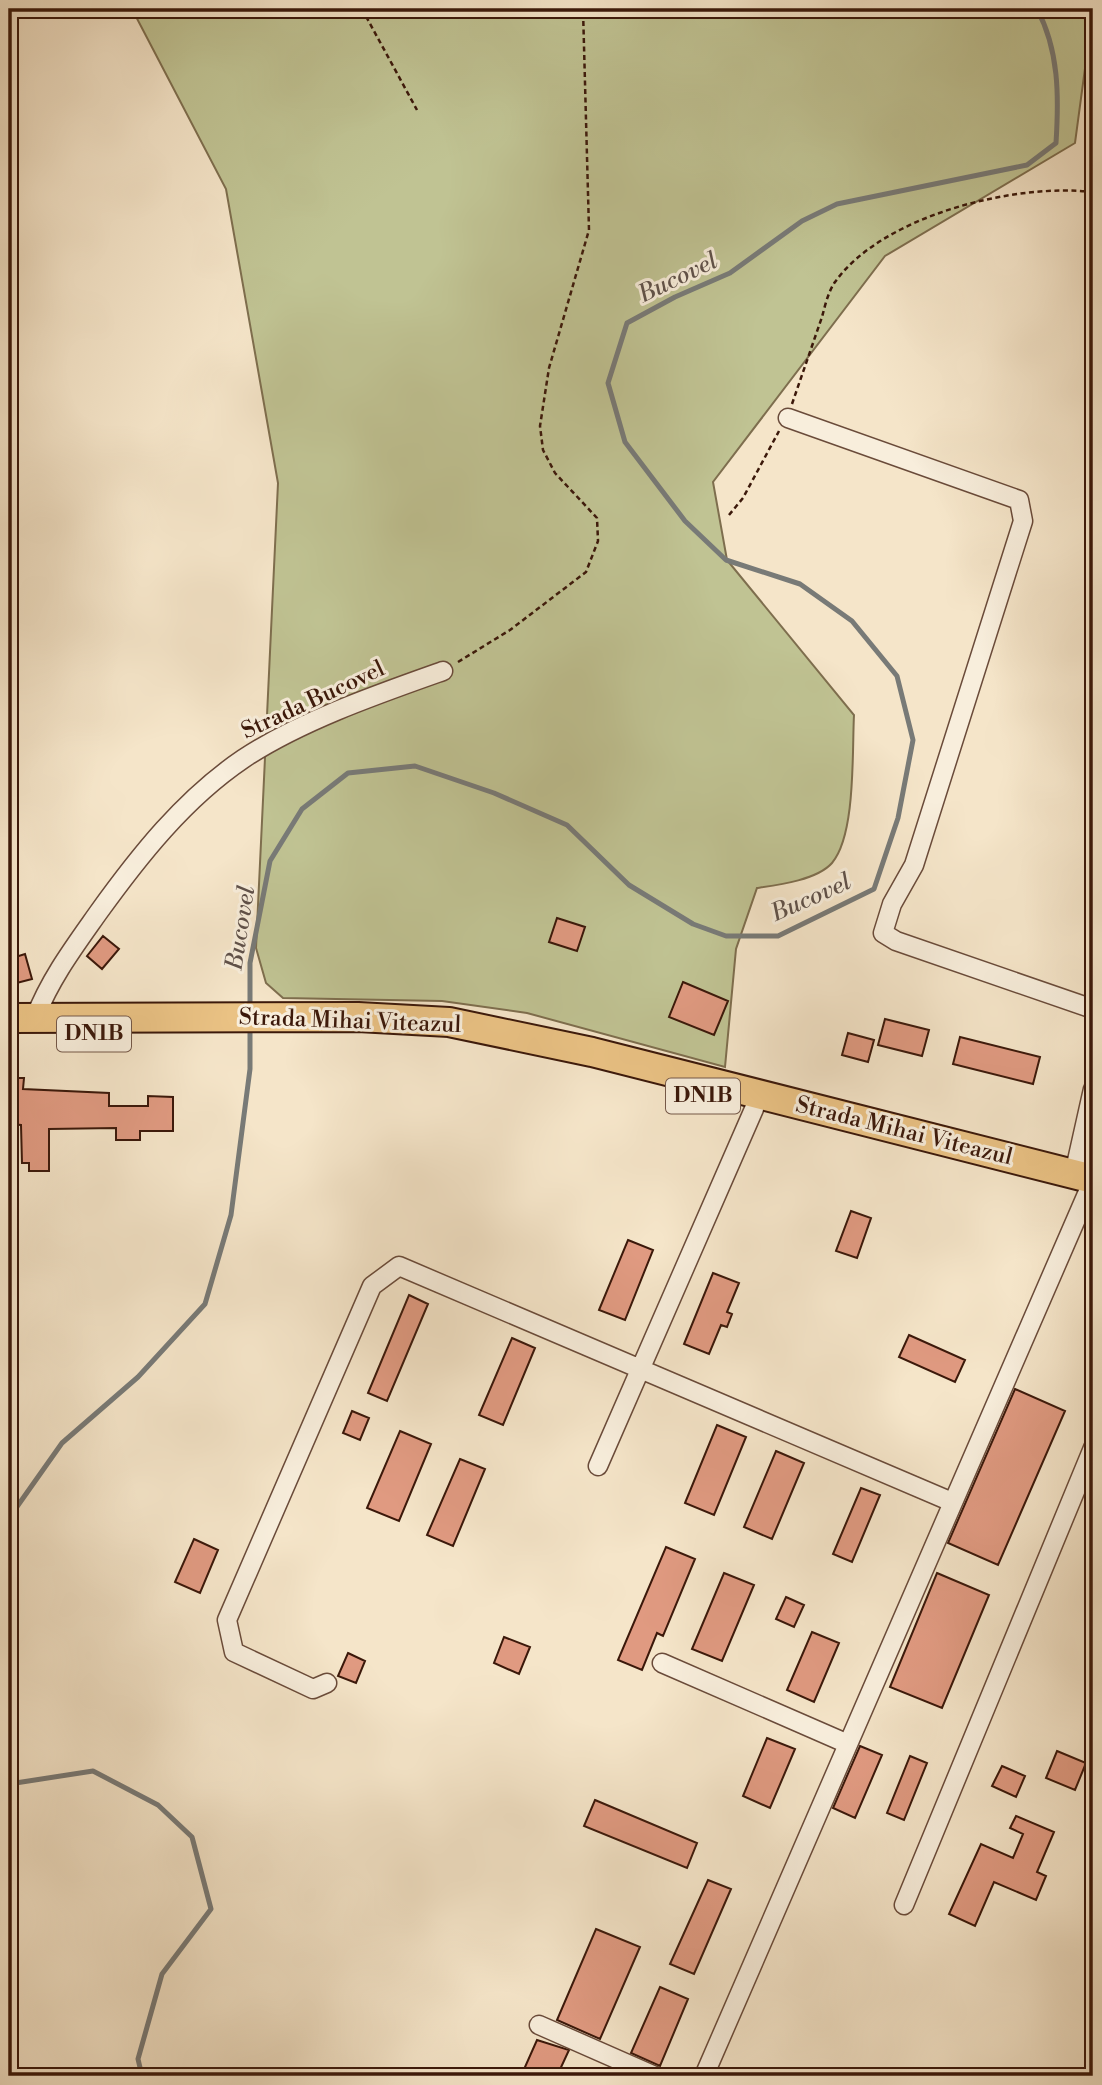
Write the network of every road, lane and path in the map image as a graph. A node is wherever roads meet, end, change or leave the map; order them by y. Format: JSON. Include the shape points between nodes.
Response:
{"nodes":[{"id":1,"x":362,"y":9,"type":"edge"},
{"id":2,"x":583,"y":9,"type":"edge"},
{"id":3,"x":417,"y":110,"type":"dead end"},
{"id":4,"x":1093,"y":192,"type":"edge"},
{"id":5,"x":788,"y":418,"type":"junction"},
{"id":6,"x":729,"y":515,"type":"dead end"},
{"id":7,"x":443,"y":671,"type":"joint"},
{"id":8,"x":1093,"y":1009,"type":"edge"},
{"id":9,"x":22,"y":1018,"type":"edge"},
{"id":10,"x":179,"y":1024,"type":"junction"},
{"id":11,"x":306,"y":1025,"type":"junction"},
{"id":12,"x":9,"y":1035,"type":"edge"},
{"id":13,"x":1093,"y":1089,"type":"edge"},
{"id":14,"x":754,"y":1109,"type":"junction"},
{"id":15,"x":1087,"y":1186,"type":"edge"},
{"id":16,"x":640,"y":1370,"type":"junction"},
{"id":17,"x":1093,"y":1448,"type":"edge"},
{"id":18,"x":598,"y":1466,"type":"dead end"},
{"id":19,"x":952,"y":1502,"type":"junction"},
{"id":20,"x":662,"y":1663,"type":"dead end"},
{"id":21,"x":327,"y":1683,"type":"dead end"},
{"id":22,"x":848,"y":1744,"type":"junction"},
{"id":23,"x":904,"y":1905,"type":"dead end"},
{"id":24,"x":540,"y":2025,"type":"dead end"},
{"id":25,"x":655,"y":2076,"type":"edge"},
{"id":26,"x":704,"y":2076,"type":"edge"}],
"edges":[{"from":1,"to":3,"type":"path"},
{"from":2,"to":7,"type":"path","via":[[589,230],[549,368],[540,426],[543,450],[555,473],[597,518],[598,541],[586,572],[510,630]]},
{"from":4,"to":5,"type":"path","via":[[1070,189],[1002,197],[951,209],[892,234],[855,258],[833,285]]},
{"from":5,"to":6,"type":"path"},
{"from":5,"to":8,"type":"street","via":[[1019,500],[1023,521],[914,865],[892,904],[883,933]]},
{"from":7,"to":9,"type":"street","name":"Strada Bucovel","via":[[296,731],[244,759],[192,800],[135,860]]},
{"from":9,"to":10,"type":"main road","name":"Strada Mihai Viteazul","number":"DN1B"},
{"from":10,"to":11,"type":"main road","name":"Strada Mihai Viteazul","number":"DN1B"},
{"from":10,"to":12,"type":"main road","name":"Strada Mihai Viteazul","number":"DN1B"},
{"from":11,"to":14,"type":"main road","name":"Strada Mihai Viteazul","number":"DN1B","via":[[465,1042]]},
{"from":11,"to":15,"type":"main road","name":"Strada Mihai Viteazul","number":"DN1B","via":[[410,1018],[492,1029]]},
{"from":13,"to":15,"type":"street"},
{"from":14,"to":15,"type":"main road","name":"Strada Mihai Viteazul","number":"DN1B"},
{"from":14,"to":16,"type":"street"},
{"from":15,"to":19,"type":"street"},
{"from":16,"to":18,"type":"street"},
{"from":16,"to":19,"type":"street"},
{"from":16,"to":21,"type":"street","via":[[399,1266],[372,1286],[227,1620],[234,1652],[313,1689]]},
{"from":17,"to":23,"type":"street"},
{"from":19,"to":22,"type":"street"},
{"from":20,"to":22,"type":"street"},
{"from":22,"to":26,"type":"street"},
{"from":24,"to":25,"type":"street"}]}
